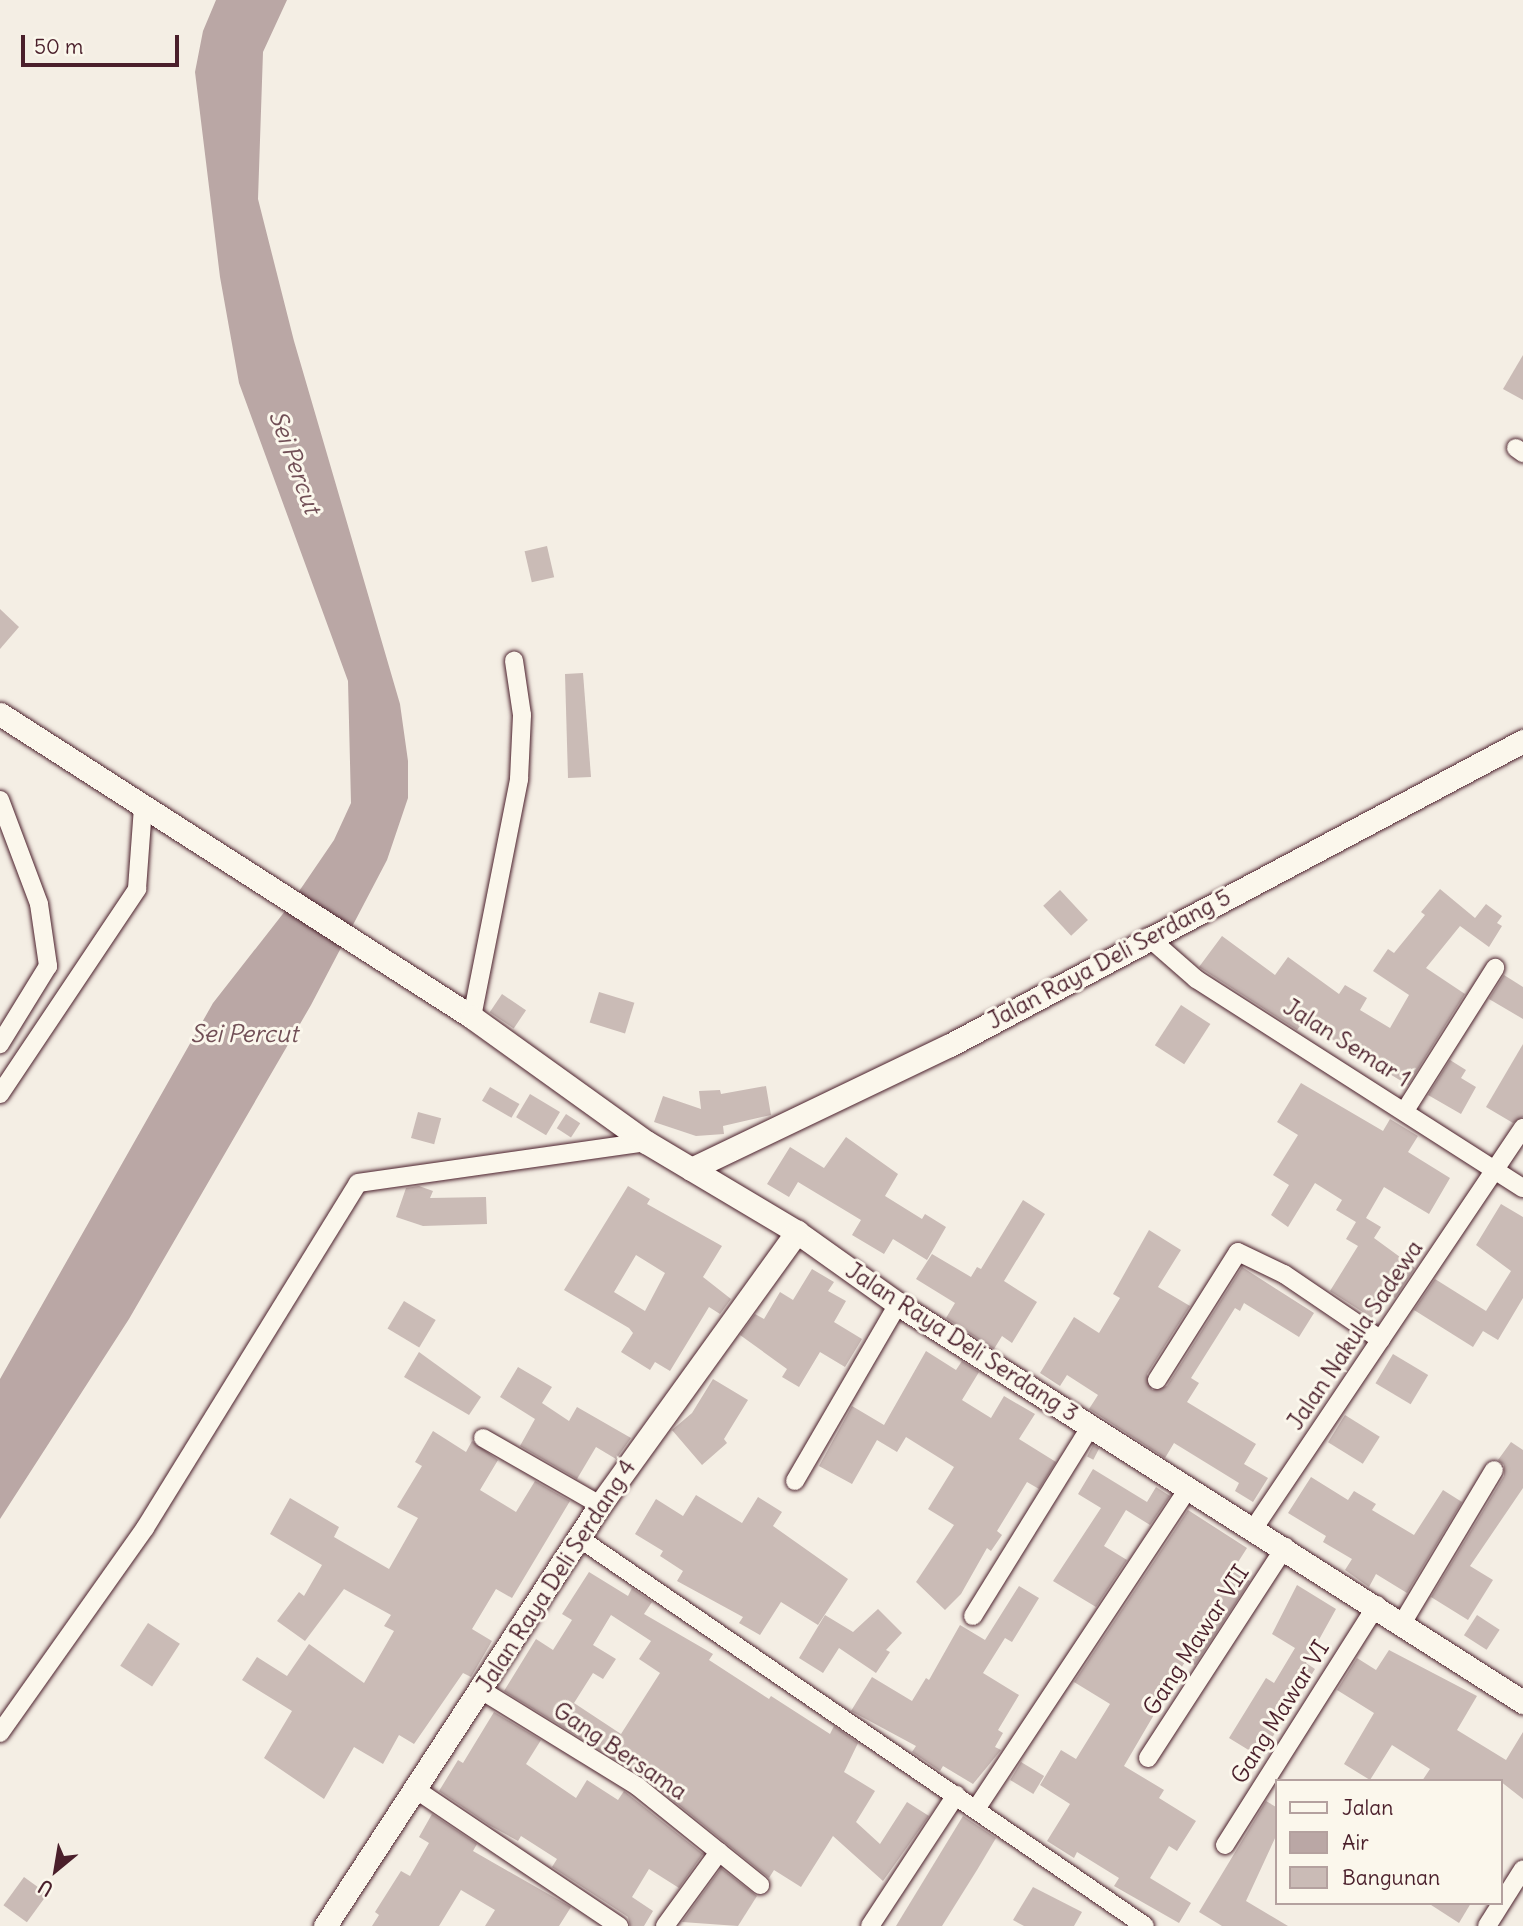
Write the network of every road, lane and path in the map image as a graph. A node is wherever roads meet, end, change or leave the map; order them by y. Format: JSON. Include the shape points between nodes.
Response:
{"nodes":[{"id":1,"x":514,"y":661,"type":"dead end"},
{"id":2,"x":0,"y":714,"type":"edge"},
{"id":3,"x":1523,"y":741,"type":"edge"},
{"id":4,"x":0,"y":800,"type":"edge"},
{"id":5,"x":149,"y":811,"type":"junction"},
{"id":6,"x":1153,"y":943,"type":"junction"},
{"id":7,"x":1495,"y":968,"type":"dead end"},
{"id":8,"x":472,"y":1017,"type":"junction"},
{"id":9,"x":0,"y":1044,"type":"edge"},
{"id":10,"x":0,"y":1094,"type":"edge"},
{"id":11,"x":1406,"y":1109,"type":"junction"},
{"id":12,"x":1523,"y":1128,"type":"edge"},
{"id":13,"x":646,"y":1142,"type":"junction"},
{"id":14,"x":691,"y":1169,"type":"junction"},
{"id":15,"x":1496,"y":1171,"type":"junction"},
{"id":16,"x":1523,"y":1188,"type":"edge"},
{"id":17,"x":797,"y":1232,"type":"junction"},
{"id":18,"x":898,"y":1304,"type":"junction"},
{"id":19,"x":1381,"y":1340,"type":"junction"},
{"id":20,"x":1157,"y":1380,"type":"dead end"},
{"id":21,"x":1091,"y":1426,"type":"junction"},
{"id":22,"x":483,"y":1438,"type":"dead end"},
{"id":23,"x":1494,"y":1470,"type":"dead end"},
{"id":24,"x":795,"y":1481,"type":"dead end"},
{"id":25,"x":1189,"y":1487,"type":"junction"},
{"id":26,"x":600,"y":1505,"type":"junction"},
{"id":27,"x":1254,"y":1528,"type":"junction"},
{"id":28,"x":579,"y":1538,"type":"junction"},
{"id":29,"x":1285,"y":1547,"type":"junction"},
{"id":30,"x":1377,"y":1605,"type":"junction"},
{"id":31,"x":973,"y":1616,"type":"dead end"},
{"id":32,"x":1403,"y":1622,"type":"junction"},
{"id":33,"x":481,"y":1690,"type":"junction"},
{"id":34,"x":1523,"y":1702,"type":"edge"},
{"id":35,"x":0,"y":1733,"type":"edge"},
{"id":36,"x":1148,"y":1758,"type":"dead end"},
{"id":37,"x":415,"y":1789,"type":"junction"},
{"id":38,"x":957,"y":1795,"type":"junction"},
{"id":39,"x":976,"y":1809,"type":"junction"},
{"id":40,"x":1225,"y":1845,"type":"dead end"},
{"id":41,"x":719,"y":1853,"type":"junction"},
{"id":42,"x":1523,"y":1869,"type":"edge"},
{"id":43,"x":761,"y":1885,"type":"dead end"},
{"id":44,"x":1502,"y":1902,"type":"edge"},
{"id":45,"x":1500,"y":1905,"type":"edge"},
{"id":46,"x":329,"y":1925,"type":"edge"},
{"id":47,"x":619,"y":1926,"type":"edge"},
{"id":48,"x":665,"y":1926,"type":"edge"},
{"id":49,"x":870,"y":1926,"type":"edge"},
{"id":50,"x":1145,"y":1926,"type":"edge"},
{"id":51,"x":1487,"y":1926,"type":"edge"}],
"edges":[{"from":1,"to":8,"type":"street","via":[[522,715],[519,779]]},
{"from":2,"to":5,"type":"street","name":"Jalan Raya Deli Serdang 3"},
{"from":3,"to":6,"type":"street","name":"Jalan Raya Deli Serdang 5"},
{"from":4,"to":9,"type":"street","via":[[39,904],[48,966]]},
{"from":5,"to":8,"type":"street","name":"Jalan Raya Deli Serdang 3"},
{"from":5,"to":10,"type":"street","via":[[137,889]]},
{"from":6,"to":11,"type":"street","name":"Jalan Semar 1","via":[[1196,979]]},
{"from":6,"to":14,"type":"street","name":"Jalan Raya Deli Serdang 5"},
{"from":7,"to":11,"type":"street"},
{"from":8,"to":13,"type":"street","name":"Jalan Raya Deli Serdang 3"},
{"from":11,"to":15,"type":"street","name":"Jalan Semar 1"},
{"from":12,"to":15,"type":"street","name":"Jalan Nakula Sadewa"},
{"from":13,"to":14,"type":"street","name":"Jalan Raya Deli Serdang 3"},
{"from":13,"to":35,"type":"street","via":[[358,1183],[145,1528]]},
{"from":14,"to":17,"type":"street","name":"Jalan Raya Deli Serdang 3"},
{"from":15,"to":16,"type":"street","name":"Jalan Semar 1"},
{"from":15,"to":19,"type":"street","name":"Jalan Nakula Sadewa"},
{"from":17,"to":18,"type":"street","name":"Jalan Raya Deli Serdang 3"},
{"from":17,"to":26,"type":"street","name":"Jalan Raya Deli Serdang 4"},
{"from":18,"to":21,"type":"street","name":"Jalan Raya Deli Serdang 3"},
{"from":18,"to":24,"type":"street"},
{"from":19,"to":20,"type":"street","via":[[1284,1274],[1238,1252]]},
{"from":19,"to":27,"type":"street","name":"Jalan Nakula Sadewa"},
{"from":21,"to":25,"type":"street","name":"Jalan Raya Deli Serdang 3"},
{"from":21,"to":31,"type":"street"},
{"from":22,"to":26,"type":"street"},
{"from":23,"to":32,"type":"street"},
{"from":25,"to":27,"type":"street","name":"Jalan Raya Deli Serdang 3"},
{"from":25,"to":39,"type":"street"},
{"from":26,"to":28,"type":"street","name":"Jalan Raya Deli Serdang 4"},
{"from":27,"to":29,"type":"street","name":"Jalan Raya Deli Serdang 3"},
{"from":28,"to":33,"type":"street","name":"Jalan Raya Deli Serdang 4"},
{"from":28,"to":38,"type":"street"},
{"from":29,"to":30,"type":"street","name":"Jalan Raya Deli Serdang 3"},
{"from":29,"to":36,"type":"street","name":"Gang Mawar VII"},
{"from":30,"to":32,"type":"street","name":"Jalan Raya Deli Serdang 3"},
{"from":30,"to":40,"type":"street","name":"Gang Mawar VI"},
{"from":32,"to":34,"type":"street","name":"Jalan Raya Deli Serdang 3"},
{"from":33,"to":37,"type":"street","name":"Jalan Raya Deli Serdang 4"},
{"from":33,"to":41,"type":"street","name":"Gang Bersama","via":[[637,1786]]},
{"from":37,"to":46,"type":"street","name":"Jalan Raya Deli Serdang 4"},
{"from":37,"to":47,"type":"street"},
{"from":38,"to":39,"type":"street"},
{"from":38,"to":49,"type":"street"},
{"from":39,"to":50,"type":"street"},
{"from":41,"to":43,"type":"street","name":"Gang Bersama"},
{"from":41,"to":48,"type":"street"},
{"from":42,"to":44,"type":"street"},
{"from":45,"to":51,"type":"street"}]}
